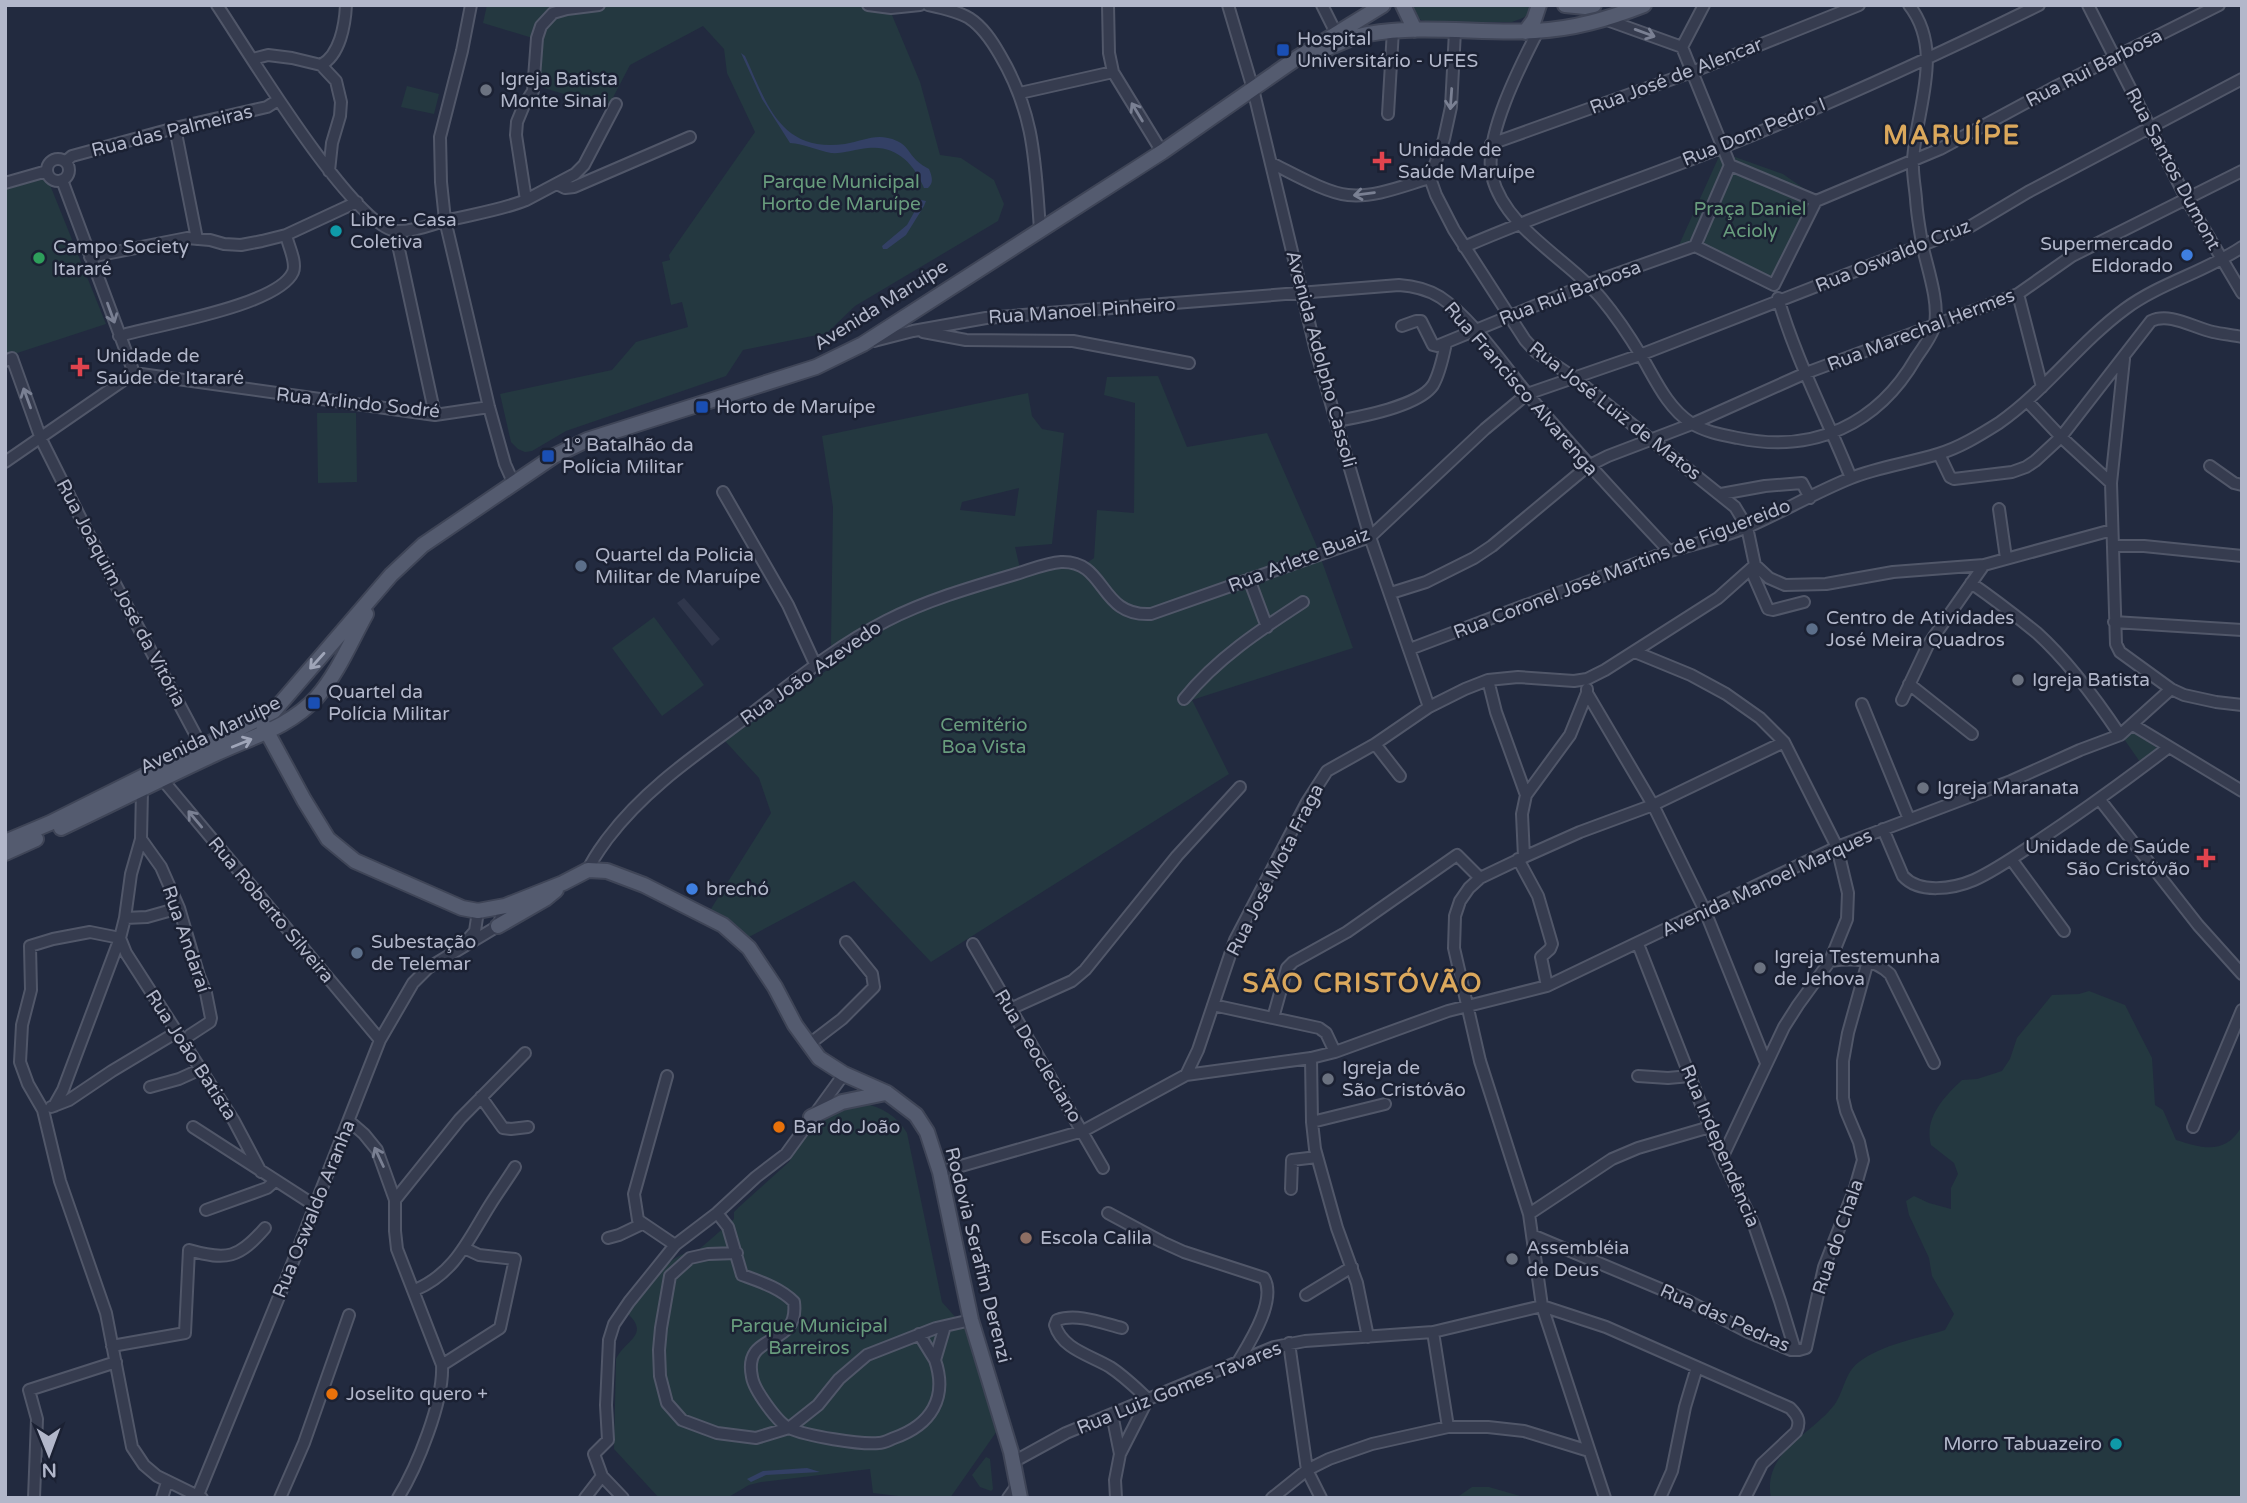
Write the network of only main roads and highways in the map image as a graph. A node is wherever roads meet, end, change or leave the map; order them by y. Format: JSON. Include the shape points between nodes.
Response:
{"nodes":[{"id":1,"x":1383,"y":5,"type":"edge"},
{"id":2,"x":1404,"y":5,"type":"edge"},
{"id":3,"x":1539,"y":5,"type":"edge"},
{"id":4,"x":1565,"y":5,"type":"edge"},
{"id":5,"x":1594,"y":5,"type":"edge"},
{"id":6,"x":1644,"y":5,"type":"edge"},
{"id":7,"x":1415,"y":30,"type":"junction"},
{"id":8,"x":1531,"y":31,"type":"junction"},
{"id":9,"x":1279,"y":71,"type":"junction"},
{"id":10,"x":378,"y":591,"type":"junction"},
{"id":11,"x":260,"y":719,"type":"junction"},
{"id":12,"x":266,"y":733,"type":"junction"},
{"id":13,"x":5,"y":842,"type":"edge"},
{"id":14,"x":5,"y":853,"type":"edge"},
{"id":15,"x":563,"y":883,"type":"junction"},
{"id":16,"x":498,"y":926,"type":"road end"},
{"id":17,"x":887,"y":1093,"type":"junction"},
{"id":18,"x":811,"y":1117,"type":"road end"},
{"id":19,"x":1019,"y":1491,"type":"edge"}],
"edges":[{"from":1,"to":9,"type":"main road","name":"Avenida Maruípe"},
{"from":2,"to":7,"type":"main road"},
{"from":3,"to":8,"type":"main road"},
{"from":4,"to":5,"type":"main road"},
{"from":6,"to":8,"type":"main road","via":[[1607,20]]},
{"from":7,"to":8,"type":"main road"},
{"from":7,"to":9,"type":"main road","name":"Avenida Maruípe","via":[[1354,37]]},
{"from":9,"to":10,"type":"main road","name":"Avenida Maruípe","via":[[1162,152],[863,344],[804,372],[587,440],[554,456],[423,545]]},
{"from":10,"to":11,"type":"main road","name":"Avenida Maruípe","one_way":true,"via":[[274,710]]},
{"from":10,"to":12,"type":"main road","name":"Avenida Maruípe","via":[[316,698]]},
{"from":11,"to":12,"type":"main road"},
{"from":11,"to":13,"type":"main road","name":"Avenida Maruípe"},
{"from":14,"to":12,"type":"main road","name":"Avenida Maruípe","one_way":true},
{"from":12,"to":15,"type":"main road","via":[[328,839],[355,861],[478,911],[505,906]]},
{"from":15,"to":16,"type":"main road"},
{"from":15,"to":17,"type":"main road","name":"Rodovia Serafim Derenzi","via":[[588,870],[607,871],[723,925],[749,948],[819,1058]]},
{"from":17,"to":18,"type":"main road","via":[[842,1102]]},
{"from":17,"to":19,"type":"main road","name":"Rodovia Serafim Derenzi","via":[[922,1124],[940,1172],[971,1320]]}]}
